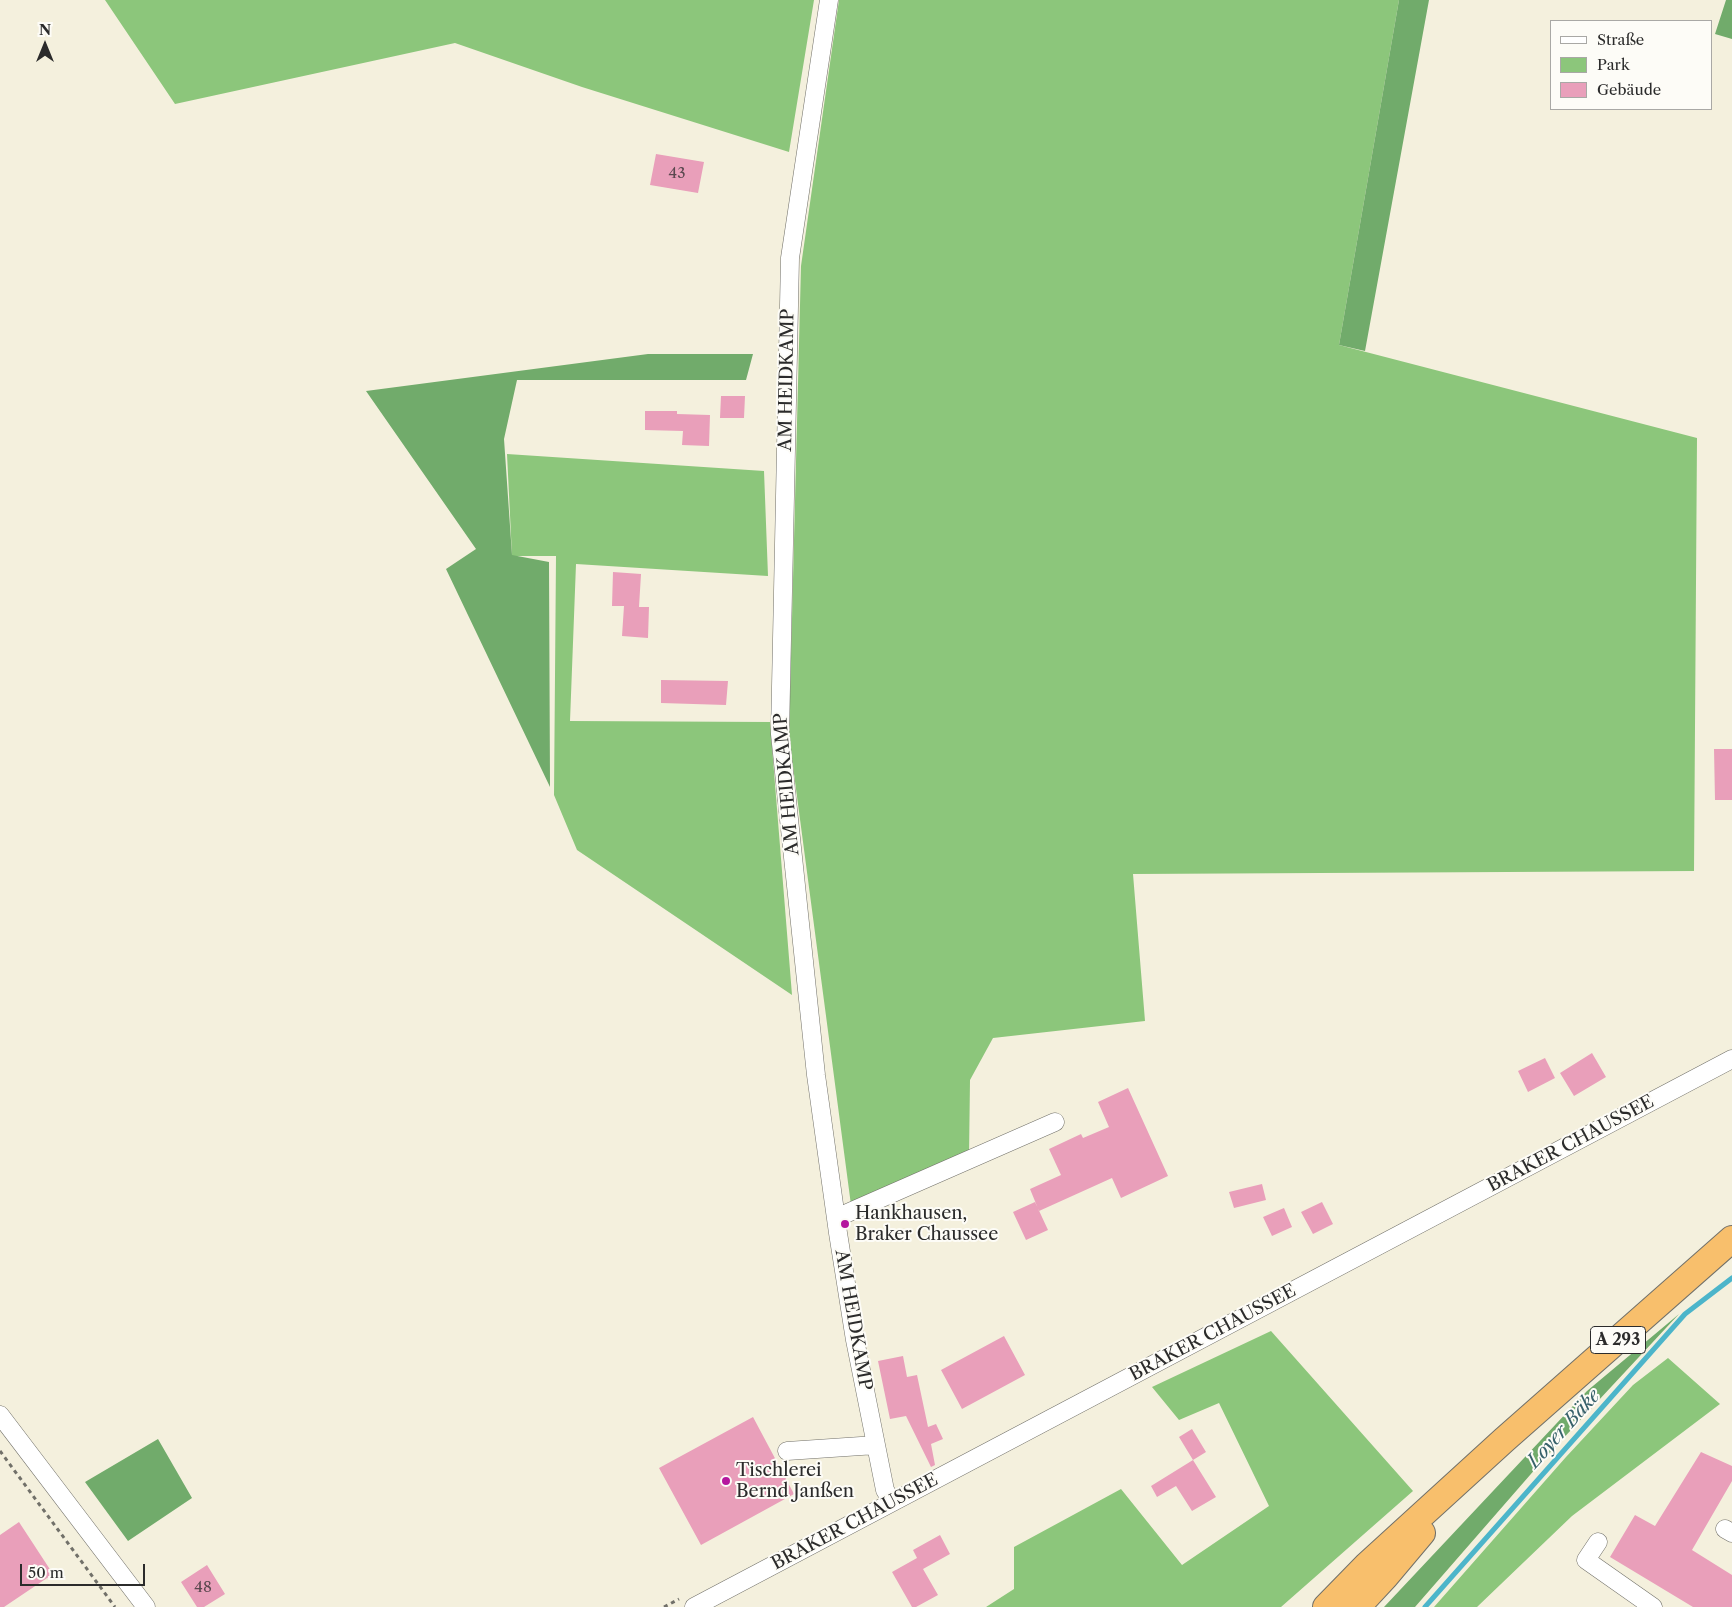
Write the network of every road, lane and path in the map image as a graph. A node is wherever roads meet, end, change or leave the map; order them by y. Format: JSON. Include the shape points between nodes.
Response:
{"nodes":[{"id":1,"x":829,"y":0,"type":"edge"},
{"id":2,"x":1732,"y":1059,"type":"edge"},
{"id":3,"x":1055,"y":1122,"type":"dead end"},
{"id":4,"x":836,"y":1218,"type":"junction"},
{"id":5,"x":1732,"y":1239,"type":"edge"},
{"id":6,"x":0,"y":1415,"type":"edge"},
{"id":7,"x":1504,"y":1440,"type":"junction"},
{"id":8,"x":876,"y":1445,"type":"junction"},
{"id":9,"x":0,"y":1450,"type":"edge"},
{"id":10,"x":787,"y":1451,"type":"dead end"},
{"id":11,"x":892,"y":1502,"type":"junction"},
{"id":12,"x":1598,"y":1542,"type":"dead end"},
{"id":13,"x":115,"y":1607,"type":"edge"},
{"id":14,"x":146,"y":1607,"type":"edge"},
{"id":15,"x":694,"y":1607,"type":"edge"},
{"id":16,"x":1326,"y":1607,"type":"edge"},
{"id":17,"x":1358,"y":1607,"type":"edge"},
{"id":18,"x":1653,"y":1607,"type":"edge"}],
"edges":[{"from":1,"to":4,"type":"street","name":"AM HEIDKAMP","via":[[790,258],[780,734],[808,1016]]},
{"from":2,"to":11,"type":"street","name":"BRAKER CHAUSSEE"},
{"from":3,"to":4,"type":"street"},
{"from":4,"to":8,"type":"street","name":"AM HEIDKAMP"},
{"from":5,"to":7,"type":"highway","number":"A 293"},
{"from":6,"to":14,"type":"street"},
{"from":7,"to":16,"type":"highway","number":"A 293","via":[[1366,1565]]},
{"from":7,"to":17,"type":"highway","number":"A 293"},
{"from":8,"to":10,"type":"street"},
{"from":8,"to":11,"type":"street","name":"AM HEIDKAMP","via":[[885,1490]]},
{"from":9,"to":13,"type":"path"},
{"from":11,"to":15,"type":"street","name":"BRAKER CHAUSSEE"},
{"from":12,"to":18,"type":"street","via":[[1586,1560]]}]}
